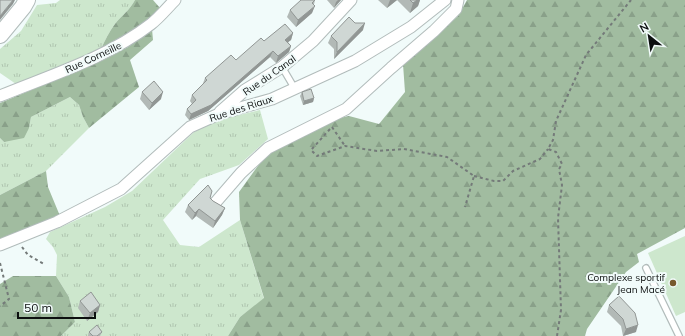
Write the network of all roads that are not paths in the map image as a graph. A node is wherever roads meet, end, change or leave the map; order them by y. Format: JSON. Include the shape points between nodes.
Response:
{"nodes":[{"id":1,"x":27,"y":0,"type":"edge"},
{"id":2,"x":175,"y":0,"type":"edge"},
{"id":3,"x":351,"y":0,"type":"edge"},
{"id":4,"x":445,"y":0,"type":"edge"},
{"id":5,"x":458,"y":0,"type":"edge"},
{"id":6,"x":0,"y":35,"type":"edge"},
{"id":7,"x":282,"y":67,"type":"junction"},
{"id":8,"x":295,"y":89,"type":"junction"},
{"id":9,"x":0,"y":96,"type":"edge"},
{"id":10,"x":218,"y":114,"type":"junction"},
{"id":11,"x":215,"y":203,"type":"edge"},
{"id":12,"x":0,"y":245,"type":"edge"},
{"id":13,"x":646,"y":268,"type":"dead end"},
{"id":14,"x":679,"y":336,"type":"edge"}],
"edges":[{"from":1,"to":6,"type":"street"},
{"from":2,"to":9,"type":"street","name":"Rue Corneille","via":[[152,23],[122,44]]},
{"from":3,"to":7,"type":"street","name":"Rue du Canal","via":[[313,41]]},
{"from":4,"to":8,"type":"street","name":"Rue des Riaux","via":[[411,27],[355,61]]},
{"from":5,"to":11,"type":"street","via":[[456,8],[434,30],[346,109],[268,148],[241,173]]},
{"from":7,"to":8,"type":"lane"},
{"from":7,"to":10,"type":"street","name":"Rue du Canal","via":[[245,90]]},
{"from":8,"to":10,"type":"street","name":"Rue des Riaux"},
{"from":10,"to":12,"type":"street","name":"Rue des Riaux","via":[[190,127],[121,189],[57,222]]},
{"from":13,"to":14,"type":"lane"}]}
